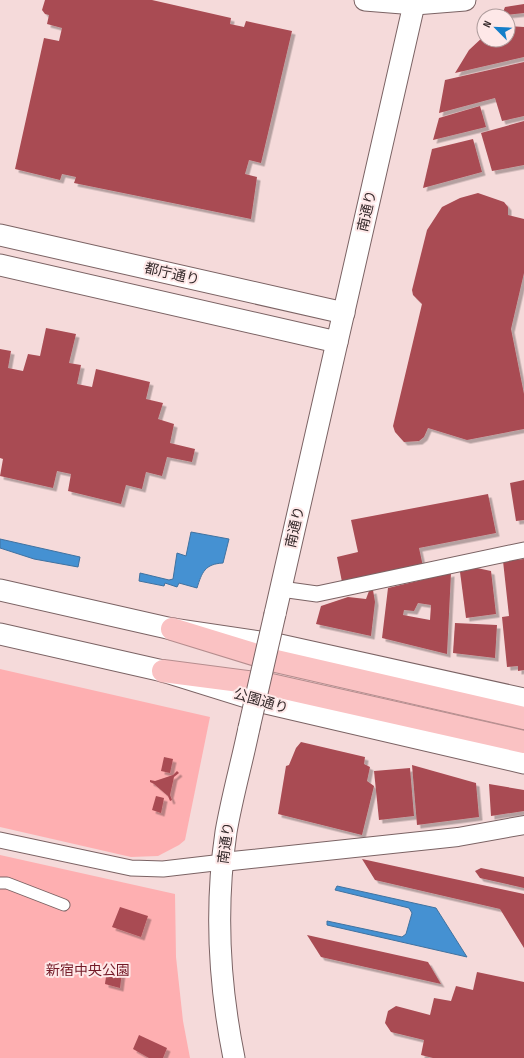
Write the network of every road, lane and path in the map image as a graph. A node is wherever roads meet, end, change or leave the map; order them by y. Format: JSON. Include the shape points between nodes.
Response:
{"nodes":[{"id":1,"x":365,"y":0,"type":"edge"},
{"id":2,"x":465,"y":0,"type":"edge"},
{"id":3,"x":415,"y":2,"type":"edge"},
{"id":4,"x":0,"y":235,"type":"edge"},
{"id":5,"x":0,"y":265,"type":"edge"},
{"id":6,"x":344,"y":313,"type":"junction"},
{"id":7,"x":337,"y":342,"type":"junction"},
{"id":8,"x":524,"y":550,"type":"edge"},
{"id":9,"x":281,"y":589,"type":"junction"},
{"id":10,"x":0,"y":590,"type":"edge"},
{"id":11,"x":172,"y":629,"type":"junction"},
{"id":12,"x":0,"y":634,"type":"edge"},
{"id":13,"x":163,"y":670,"type":"junction"},
{"id":14,"x":524,"y":699,"type":"edge"},
{"id":15,"x":524,"y":718,"type":"edge"},
{"id":16,"x":524,"y":742,"type":"edge"},
{"id":17,"x":524,"y":763,"type":"edge"},
{"id":18,"x":524,"y":825,"type":"edge"},
{"id":19,"x":0,"y":840,"type":"edge"},
{"id":20,"x":223,"y":862,"type":"junction"},
{"id":21,"x":0,"y":883,"type":"edge"},
{"id":22,"x":64,"y":905,"type":"dead end"},
{"id":23,"x":234,"y":1058,"type":"edge"}],
"edges":[{"from":1,"to":3,"type":"main road"},
{"from":2,"to":3,"type":"main road"},
{"from":3,"to":6,"type":"main road","name":"南通り"},
{"from":4,"to":6,"type":"main road","name":"都庁通り"},
{"from":5,"to":7,"type":"main road","name":"都庁通り"},
{"from":6,"to":7,"type":"main road","name":"南通り"},
{"from":7,"to":9,"type":"main road","name":"南通り"},
{"from":8,"to":9,"type":"street","via":[[317,594]]},
{"from":9,"to":20,"type":"main road","name":"南通り","bridge":true,"via":[[226,830]]},
{"from":10,"to":11,"type":"main road"},
{"from":11,"to":14,"type":"main road","via":[[280,645]]},
{"from":11,"to":15,"type":"highway","via":[[276,661]]},
{"from":12,"to":13,"type":"main road","name":"公園通り"},
{"from":13,"to":16,"type":"highway","via":[[271,685]]},
{"from":13,"to":17,"type":"main road","name":"公園通り","via":[[266,704]]},
{"from":18,"to":20,"type":"street","via":[[458,837]]},
{"from":19,"to":20,"type":"street","via":[[131,868],[163,869]]},
{"from":20,"to":23,"type":"main road","name":"南通り","via":[[223,993]]},
{"from":21,"to":22,"type":"street","via":[[7,883]]}]}
